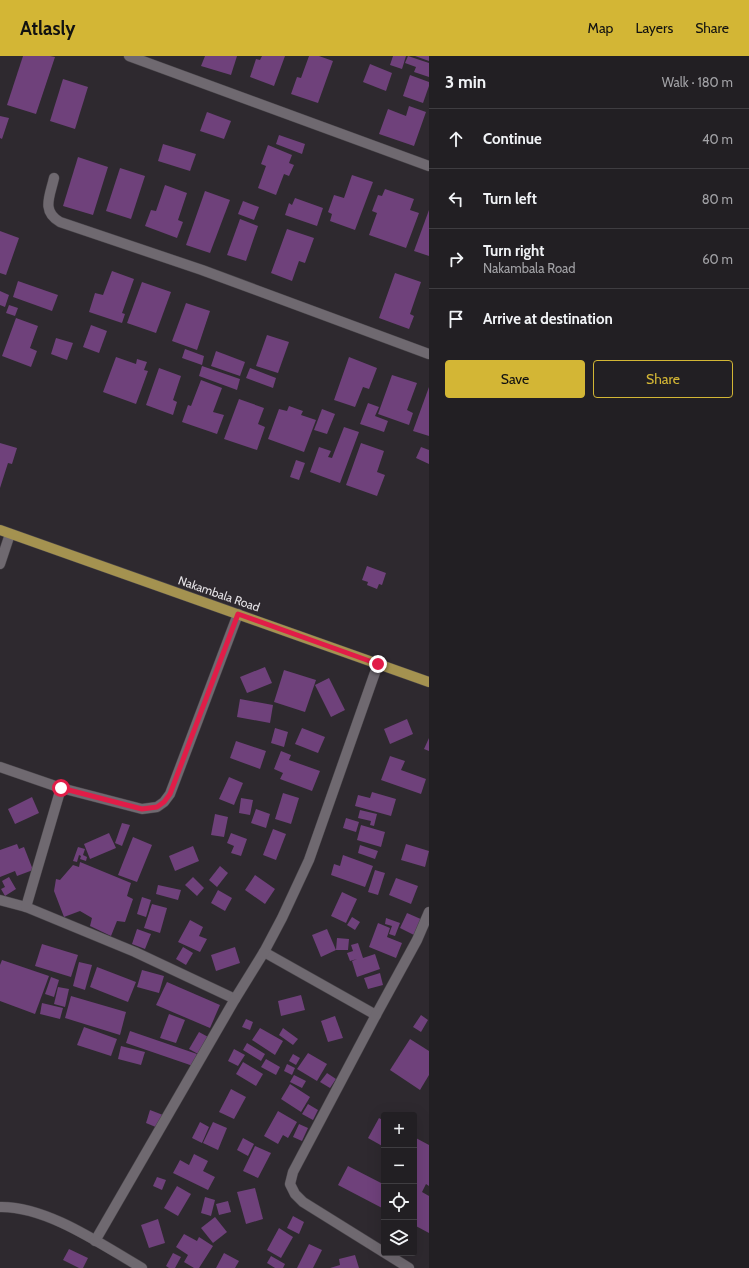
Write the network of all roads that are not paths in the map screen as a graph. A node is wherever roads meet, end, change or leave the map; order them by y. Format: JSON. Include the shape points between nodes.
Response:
{"nodes":[{"id":1,"x":129,"y":56,"type":"edge"},
{"id":2,"x":429,"y":166,"type":"edge"},
{"id":3,"x":54,"y":178,"type":"dead end"},
{"id":4,"x":429,"y":354,"type":"edge"},
{"id":5,"x":0,"y":530,"type":"edge"},
{"id":6,"x":10,"y":534,"type":"junction"},
{"id":7,"x":0,"y":564,"type":"edge"},
{"id":8,"x":238,"y":614,"type":"junction"},
{"id":9,"x":378,"y":664,"type":"junction"},
{"id":10,"x":429,"y":682,"type":"edge"},
{"id":11,"x":0,"y":766,"type":"edge"},
{"id":12,"x":61,"y":788,"type":"junction"},
{"id":13,"x":0,"y":900,"type":"edge"},
{"id":14,"x":26,"y":907,"type":"junction"},
{"id":15,"x":429,"y":912,"type":"edge"},
{"id":16,"x":264,"y":952,"type":"junction"},
{"id":17,"x":234,"y":999,"type":"junction"},
{"id":18,"x":376,"y":1015,"type":"junction"},
{"id":19,"x":0,"y":1207,"type":"edge"},
{"id":20,"x":95,"y":1241,"type":"junction"},
{"id":21,"x":393,"y":1264,"type":"edge"},
{"id":22,"x":142,"y":1268,"type":"edge"},
{"id":23,"x":409,"y":1268,"type":"edge"}],
"edges":[{"from":1,"to":2,"type":"street"},
{"from":3,"to":4,"type":"street","via":[[47,207],[52,218],[60,222],[202,270]]},
{"from":5,"to":6,"type":"main road","name":"Nakambala Road"},
{"from":6,"to":7,"type":"street"},
{"from":6,"to":8,"type":"main road","name":"Nakambala Road"},
{"from":8,"to":9,"type":"main road","name":"Nakambala Road"},
{"from":8,"to":12,"type":"street","via":[[170,794],[164,802],[157,807],[142,809]]},
{"from":9,"to":10,"type":"main road","name":"Nakambala Road"},
{"from":9,"to":16,"type":"street","via":[[309,860]]},
{"from":11,"to":12,"type":"street"},
{"from":12,"to":14,"type":"street"},
{"from":13,"to":14,"type":"street"},
{"from":14,"to":17,"type":"street","via":[[135,952]]},
{"from":15,"to":18,"type":"street","via":[[417,940]]},
{"from":16,"to":17,"type":"street"},
{"from":16,"to":18,"type":"street"},
{"from":17,"to":20,"type":"street"},
{"from":18,"to":21,"type":"street","via":[[293,1172],[290,1184],[303,1202]]},
{"from":19,"to":20,"type":"street","via":[[33,1212],[64,1224]]},
{"from":20,"to":22,"type":"street"},
{"from":21,"to":23,"type":"street"}]}
